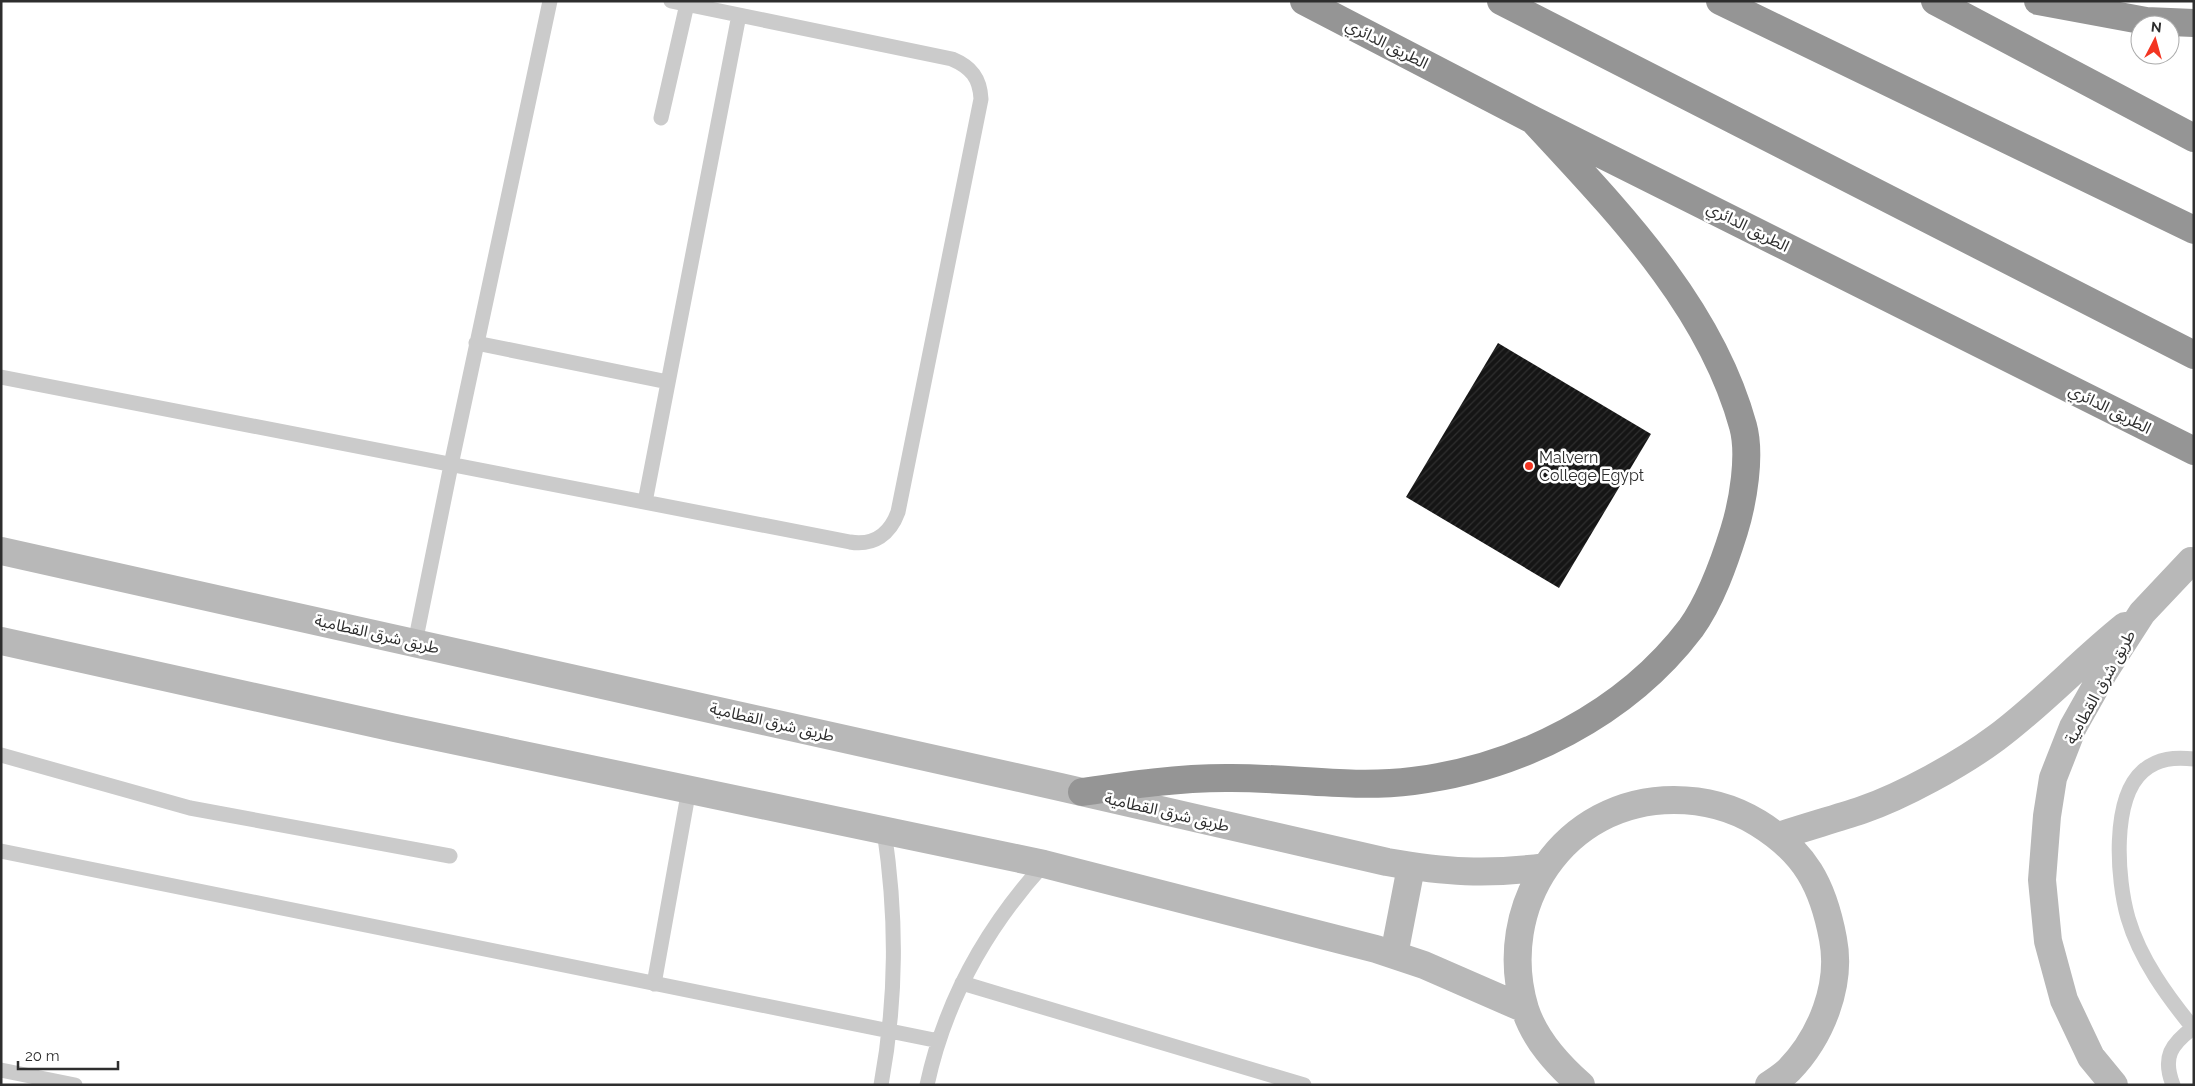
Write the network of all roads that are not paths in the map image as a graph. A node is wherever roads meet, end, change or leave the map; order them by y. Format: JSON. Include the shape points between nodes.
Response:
{"nodes":[{"id":1,"x":550,"y":1,"type":"edge"},
{"id":2,"x":671,"y":1,"type":"edge"},
{"id":3,"x":1304,"y":1,"type":"edge"},
{"id":4,"x":1501,"y":1,"type":"edge"},
{"id":5,"x":1720,"y":1,"type":"edge"},
{"id":6,"x":1934,"y":1,"type":"edge"},
{"id":7,"x":2038,"y":1,"type":"edge"},
{"id":8,"x":687,"y":4,"type":"junction"},
{"id":9,"x":739,"y":15,"type":"junction"},
{"id":10,"x":2194,"y":23,"type":"edge"},
{"id":11,"x":661,"y":118,"type":"dead end"},
{"id":12,"x":1533,"y":120,"type":"junction"},
{"id":13,"x":2194,"y":138,"type":"edge"},
{"id":14,"x":2194,"y":230,"type":"edge"},
{"id":15,"x":476,"y":343,"type":"junction"},
{"id":16,"x":2194,"y":355,"type":"edge"},
{"id":17,"x":1,"y":377,"type":"edge"},
{"id":18,"x":668,"y":382,"type":"junction"},
{"id":19,"x":2194,"y":451,"type":"edge"},
{"id":20,"x":450,"y":465,"type":"junction"},
{"id":21,"x":645,"y":502,"type":"junction"},
{"id":22,"x":1,"y":550,"type":"edge"},
{"id":23,"x":2191,"y":561,"type":"dead end"},
{"id":24,"x":2142,"y":613,"type":"junction"},
{"id":25,"x":1,"y":642,"type":"edge"},
{"id":26,"x":415,"y":643,"type":"junction"},
{"id":27,"x":1,"y":755,"type":"edge"},
{"id":28,"x":2194,"y":759,"type":"edge"},
{"id":29,"x":690,"y":789,"type":"junction"},
{"id":30,"x":1082,"y":792,"type":"junction"},
{"id":31,"x":884,"y":830,"type":"junction"},
{"id":32,"x":1779,"y":836,"type":"junction"},
{"id":33,"x":1,"y":851,"type":"edge"},
{"id":34,"x":450,"y":856,"type":"dead end"},
{"id":35,"x":1044,"y":864,"type":"junction"},
{"id":36,"x":1411,"y":867,"type":"junction"},
{"id":37,"x":1544,"y":867,"type":"junction"},
{"id":38,"x":1394,"y":955,"type":"junction"},
{"id":39,"x":962,"y":983,"type":"junction"},
{"id":40,"x":654,"y":984,"type":"junction"},
{"id":41,"x":1525,"y":1010,"type":"junction"},
{"id":42,"x":2193,"y":1028,"type":"edge"},
{"id":43,"x":890,"y":1032,"type":"junction"},
{"id":44,"x":939,"y":1041,"type":"junction"},
{"id":45,"x":1,"y":1070,"type":"edge"},
{"id":46,"x":75,"y":1085,"type":"edge"},
{"id":47,"x":881,"y":1085,"type":"edge"},
{"id":48,"x":927,"y":1085,"type":"edge"},
{"id":49,"x":1304,"y":1085,"type":"edge"},
{"id":50,"x":1581,"y":1085,"type":"edge"},
{"id":51,"x":1770,"y":1085,"type":"edge"},
{"id":52,"x":2114,"y":1085,"type":"edge"},
{"id":53,"x":2173,"y":1085,"type":"edge"}],
"edges":[{"from":1,"to":15,"type":"lane"},
{"from":2,"to":8,"type":"lane"},
{"from":3,"to":12,"type":"highway","name":"الطريق الدائري"},
{"from":4,"to":16,"type":"highway"},
{"from":5,"to":14,"type":"highway"},
{"from":6,"to":13,"type":"highway"},
{"from":7,"to":10,"type":"highway","via":[[2146,21]]},
{"from":8,"to":9,"type":"lane"},
{"from":8,"to":11,"type":"lane"},
{"from":9,"to":18,"type":"lane"},
{"from":9,"to":21,"type":"lane","via":[[952,58],[971,69],[980,88],[981,99],[898,512],[887,533],[877,540],[859,544]]},
{"from":12,"to":19,"type":"highway","name":"الطريق الدائري"},
{"from":12,"to":30,"type":"highway","via":[[1624,218],[1696,316],[1726,372],[1745,430],[1746,471],[1740,511],[1722,570],[1692,626],[1655,668],[1608,707],[1542,746],[1480,767],[1414,781],[1349,785],[1228,778],[1133,784]]},
{"from":15,"to":18,"type":"lane"},
{"from":15,"to":20,"type":"lane"},
{"from":17,"to":20,"type":"lane"},
{"from":18,"to":21,"type":"lane"},
{"from":20,"to":21,"type":"lane"},
{"from":20,"to":26,"type":"lane"},
{"from":22,"to":26,"type":"street","name":"طريق شرق القطامية"},
{"from":23,"to":24,"type":"street","name":"طريق شرق القطامية"},
{"from":24,"to":32,"type":"street","via":[[1987,744],[1906,791],[1863,809]]},
{"from":24,"to":52,"type":"street","name":"طريق شرق القطامية","via":[[2073,727],[2053,778],[2046,816],[2042,880],[2048,941],[2064,1000],[2091,1057]]},
{"from":25,"to":29,"type":"street"},
{"from":26,"to":30,"type":"street","name":"طريق شرق القطامية"},
{"from":27,"to":34,"type":"lane","via":[[190,808]]},
{"from":28,"to":42,"type":"lane","via":[[2176,757],[2158,761],[2143,771],[2132,785],[2126,802],[2119,855],[2128,918],[2140,948],[2154,976]]},
{"from":29,"to":31,"type":"street"},
{"from":29,"to":40,"type":"lane"},
{"from":30,"to":36,"type":"street","name":"طريق شرق القطامية"},
{"from":31,"to":35,"type":"street"},
{"from":31,"to":43,"type":"lane","via":[[894,933]]},
{"from":32,"to":37,"type":"street","via":[[1741,813],[1698,800],[1654,800],[1612,812],[1575,835]]},
{"from":32,"to":51,"type":"street","via":[[1808,868],[1827,908],[1835,951],[1831,995],[1815,1036],[1788,1071]]},
{"from":33,"to":40,"type":"lane"},
{"from":35,"to":38,"type":"street"},
{"from":35,"to":39,"type":"lane","via":[[998,920]]},
{"from":36,"to":37,"type":"street","name":"طريق شرق القطامية","via":[[1466,873]]},
{"from":36,"to":38,"type":"street"},
{"from":37,"to":41,"type":"street","via":[[1527,900],[1518,936],[1517,974]]},
{"from":38,"to":41,"type":"street"},
{"from":39,"to":44,"type":"lane"},
{"from":39,"to":49,"type":"lane"},
{"from":40,"to":43,"type":"lane"},
{"from":41,"to":50,"type":"street","via":[[1547,1051]]},
{"from":42,"to":53,"type":"lane","via":[[2173,1046],[2169,1056],[2168,1068]]},
{"from":43,"to":44,"type":"lane"},
{"from":43,"to":47,"type":"lane"},
{"from":44,"to":48,"type":"lane"},
{"from":45,"to":46,"type":"lane"}]}
